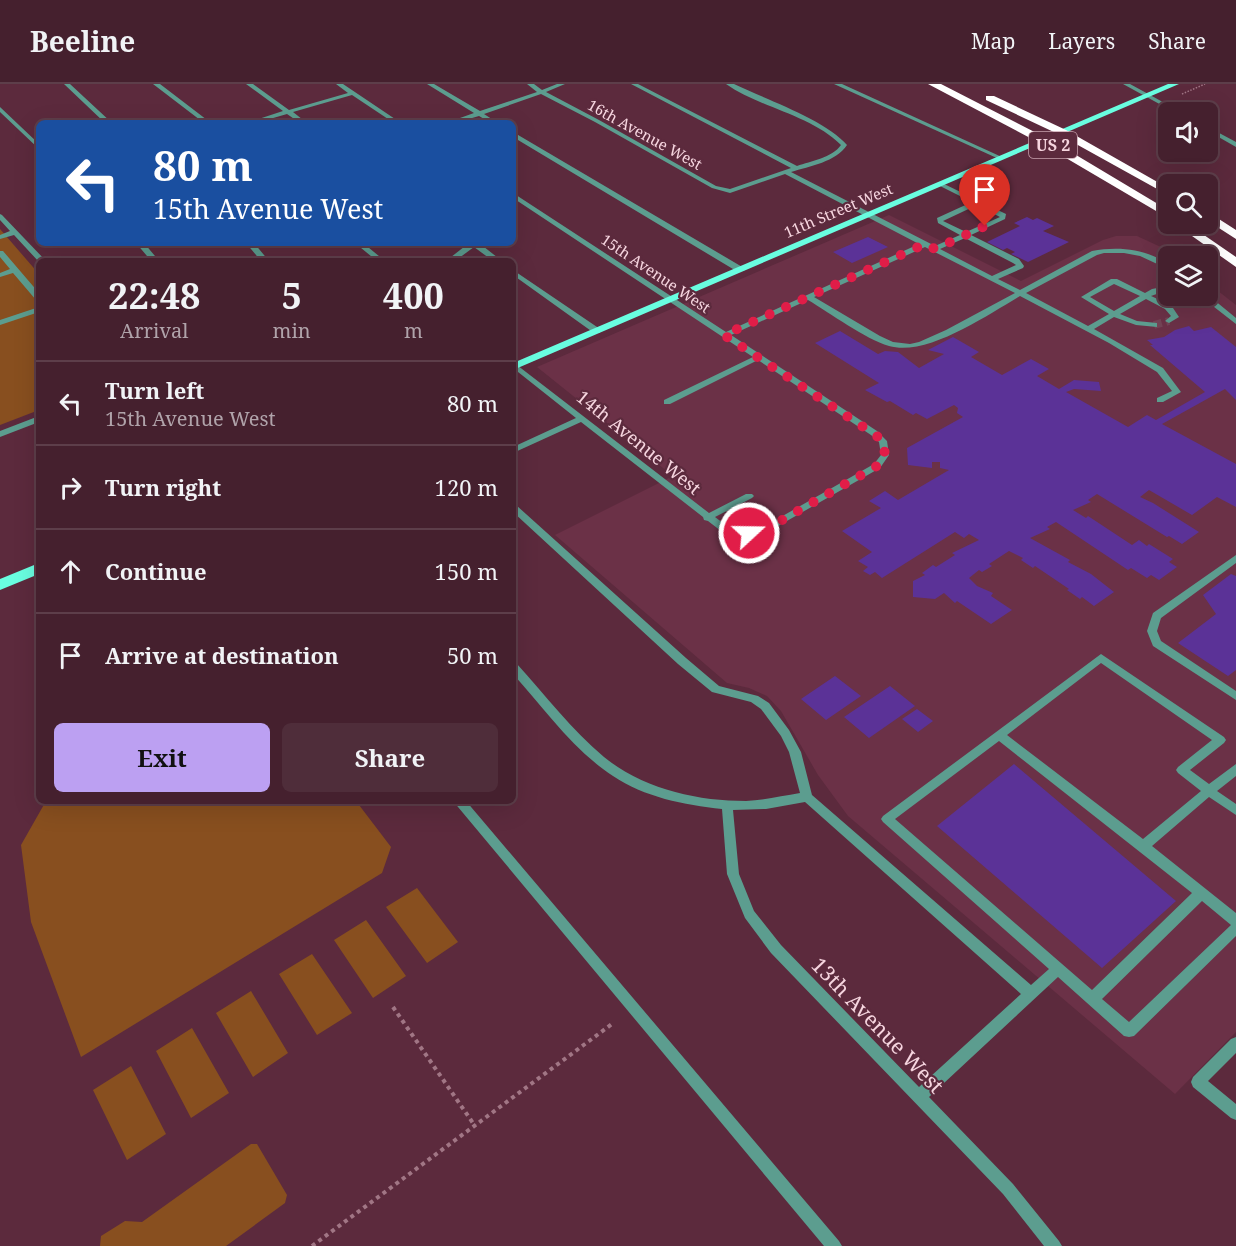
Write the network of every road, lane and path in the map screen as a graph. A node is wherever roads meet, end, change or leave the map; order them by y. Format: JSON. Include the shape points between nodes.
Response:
{"nodes":[{"id":1,"x":67,"y":84,"type":"edge"},
{"id":2,"x":156,"y":84,"type":"edge"},
{"id":3,"x":249,"y":84,"type":"edge"},
{"id":4,"x":339,"y":84,"type":"edge"},
{"id":5,"x":430,"y":84,"type":"edge"},
{"id":6,"x":530,"y":84,"type":"edge"},
{"id":7,"x":562,"y":84,"type":"edge"},
{"id":8,"x":634,"y":84,"type":"edge"},
{"id":9,"x":729,"y":84,"type":"edge"},
{"id":10,"x":837,"y":84,"type":"edge"},
{"id":11,"x":933,"y":84,"type":"edge"},
{"id":12,"x":1126,"y":84,"type":"edge"},
{"id":13,"x":1175,"y":84,"type":"edge"},
{"id":14,"x":1204,"y":84,"type":"edge"},
{"id":15,"x":969,"y":89,"type":"edge"},
{"id":16,"x":540,"y":92,"type":"junction"},
{"id":17,"x":353,"y":93,"type":"junction"},
{"id":18,"x":1148,"y":95,"type":"junction"},
{"id":19,"x":1179,"y":96,"type":"dead end"},
{"id":20,"x":1160,"y":102,"type":"edge"},
{"id":21,"x":0,"y":109,"type":"edge"},
{"id":22,"x":288,"y":112,"type":"junction"},
{"id":23,"x":479,"y":114,"type":"junction"},
{"id":24,"x":106,"y":120,"type":"edge"},
{"id":25,"x":204,"y":120,"type":"edge"},
{"id":26,"x":260,"y":120,"type":"edge"},
{"id":27,"x":299,"y":120,"type":"edge"},
{"id":28,"x":394,"y":120,"type":"edge"},
{"id":29,"x":459,"y":120,"type":"edge"},
{"id":30,"x":490,"y":120,"type":"edge"},
{"id":31,"x":1062,"y":132,"type":"junction"},
{"id":32,"x":1218,"y":135,"type":"edge"},
{"id":33,"x":516,"y":136,"type":"edge"},
{"id":34,"x":1044,"y":140,"type":"junction"},
{"id":35,"x":36,"y":144,"type":"edge"},
{"id":36,"x":1236,"y":145,"type":"edge"},
{"id":37,"x":1001,"y":158,"type":"junction"},
{"id":38,"x":796,"y":168,"type":"junction"},
{"id":39,"x":786,"y":172,"type":"junction"},
{"id":40,"x":940,"y":184,"type":"junction"},
{"id":41,"x":1158,"y":186,"type":"edge"},
{"id":42,"x":516,"y":197,"type":"edge"},
{"id":43,"x":977,"y":202,"type":"junction"},
{"id":44,"x":1158,"y":209,"type":"edge"},
{"id":45,"x":869,"y":215,"type":"junction"},
{"id":46,"x":0,"y":216,"type":"edge"},
{"id":47,"x":1218,"y":223,"type":"edge"},
{"id":48,"x":15,"y":232,"type":"junction"},
{"id":49,"x":1194,"y":234,"type":"edge"},
{"id":50,"x":966,"y":235,"type":"junction"},
{"id":51,"x":1236,"y":235,"type":"edge"},
{"id":52,"x":0,"y":237,"type":"edge"},
{"id":53,"x":925,"y":244,"type":"junction"},
{"id":54,"x":143,"y":246,"type":"edge"},
{"id":55,"x":252,"y":246,"type":"edge"},
{"id":56,"x":363,"y":246,"type":"edge"},
{"id":57,"x":470,"y":246,"type":"edge"},
{"id":58,"x":478,"y":246,"type":"edge"},
{"id":59,"x":935,"y":249,"type":"junction"},
{"id":60,"x":0,"y":253,"type":"edge"},
{"id":61,"x":39,"y":258,"type":"edge"},
{"id":62,"x":151,"y":258,"type":"edge"},
{"id":63,"x":262,"y":258,"type":"edge"},
{"id":64,"x":377,"y":258,"type":"edge"},
{"id":65,"x":454,"y":258,"type":"edge"},
{"id":66,"x":494,"y":258,"type":"edge"},
{"id":67,"x":1158,"y":262,"type":"edge"},
{"id":68,"x":1236,"y":263,"type":"edge"},
{"id":69,"x":15,"y":270,"type":"junction"},
{"id":70,"x":741,"y":270,"type":"junction"},
{"id":71,"x":516,"y":274,"type":"edge"},
{"id":72,"x":0,"y":275,"type":"edge"},
{"id":73,"x":992,"y":279,"type":"junction"},
{"id":74,"x":1158,"y":292,"type":"edge"},
{"id":75,"x":1018,"y":293,"type":"junction"},
{"id":76,"x":36,"y":294,"type":"edge"},
{"id":77,"x":1147,"y":296,"type":"junction"},
{"id":78,"x":808,"y":297,"type":"junction"},
{"id":79,"x":671,"y":299,"type":"junction"},
{"id":80,"x":1216,"y":306,"type":"edge"},
{"id":81,"x":36,"y":310,"type":"edge"},
{"id":82,"x":1114,"y":313,"type":"junction"},
{"id":83,"x":1169,"y":321,"type":"dead end"},
{"id":84,"x":1236,"y":322,"type":"edge"},
{"id":85,"x":0,"y":323,"type":"edge"},
{"id":86,"x":1154,"y":325,"type":"tunnel mouth"},
{"id":87,"x":1088,"y":329,"type":"junction"},
{"id":88,"x":597,"y":331,"type":"junction"},
{"id":89,"x":724,"y":335,"type":"junction"},
{"id":90,"x":759,"y":357,"type":"junction"},
{"id":91,"x":516,"y":365,"type":"edge"},
{"id":92,"x":516,"y":368,"type":"edge"},
{"id":93,"x":1160,"y":400,"type":"dead end"},
{"id":94,"x":668,"y":402,"type":"dead end"},
{"id":95,"x":582,"y":418,"type":"junction"},
{"id":96,"x":36,"y":420,"type":"edge"},
{"id":97,"x":0,"y":434,"type":"edge"},
{"id":98,"x":516,"y":449,"type":"edge"},
{"id":99,"x":749,"y":496,"type":"dead end"},
{"id":100,"x":516,"y":510,"type":"edge"},
{"id":101,"x":707,"y":518,"type":"junction"},
{"id":102,"x":749,"y":533,"type":"joint"},
{"id":103,"x":1236,"y":558,"type":"edge"},
{"id":104,"x":36,"y":569,"type":"edge"},
{"id":105,"x":0,"y":585,"type":"edge"},
{"id":106,"x":516,"y":670,"type":"edge"},
{"id":107,"x":1236,"y":696,"type":"edge"},
{"id":108,"x":999,"y":735,"type":"junction"},
{"id":109,"x":1236,"y":769,"type":"edge"},
{"id":110,"x":1209,"y":790,"type":"junction"},
{"id":111,"x":807,"y":796,"type":"junction"},
{"id":112,"x":462,"y":804,"type":"edge"},
{"id":113,"x":727,"y":805,"type":"junction"},
{"id":114,"x":1236,"y":810,"type":"edge"},
{"id":115,"x":1143,"y":846,"type":"junction"},
{"id":116,"x":1201,"y":893,"type":"junction"},
{"id":117,"x":1236,"y":921,"type":"edge"},
{"id":118,"x":1236,"y":928,"type":"edge"},
{"id":119,"x":1058,"y":969,"type":"junction"},
{"id":120,"x":1035,"y":990,"type":"junction"},
{"id":121,"x":1092,"y":999,"type":"junction"},
{"id":122,"x":393,"y":1006,"type":"dead end"},
{"id":123,"x":612,"y":1024,"type":"dead end"},
{"id":124,"x":1236,"y":1044,"type":"edge"},
{"id":125,"x":918,"y":1097,"type":"junction"},
{"id":126,"x":1236,"y":1113,"type":"edge"},
{"id":127,"x":475,"y":1126,"type":"junction"},
{"id":128,"x":315,"y":1245,"type":"edge"},
{"id":129,"x":834,"y":1246,"type":"edge"},
{"id":130,"x":1054,"y":1246,"type":"edge"}],
"edges":[{"from":1,"to":24,"type":"street"},
{"from":2,"to":25,"type":"street"},
{"from":3,"to":22,"type":"street"},
{"from":4,"to":17,"type":"street"},
{"from":5,"to":23,"type":"street"},
{"from":6,"to":16,"type":"street","name":"16th Avenue West"},
{"from":7,"to":16,"type":"street"},
{"from":8,"to":38,"type":"street"},
{"from":9,"to":38,"type":"street","name":"16th Avenue West","via":[[841,140],[844,146],[840,151]]},
{"from":10,"to":37,"type":"street"},
{"from":11,"to":34,"type":"highway","number":"US 2"},
{"from":12,"to":18,"type":"street"},
{"from":13,"to":18,"type":"main road","name":"11th Street West"},
{"from":14,"to":19,"type":"path"},
{"from":15,"to":31,"type":"highway","number":"US 2"},
{"from":16,"to":23,"type":"street"},
{"from":16,"to":39,"type":"street","name":"16th Avenue West","via":[[705,183],[730,191]]},
{"from":17,"to":22,"type":"street"},
{"from":17,"to":28,"type":"street"},
{"from":18,"to":20,"type":"street"},
{"from":18,"to":31,"type":"main road","name":"11th Street West"},
{"from":21,"to":35,"type":"street"},
{"from":22,"to":26,"type":"street"},
{"from":22,"to":27,"type":"street"},
{"from":23,"to":29,"type":"street"},
{"from":23,"to":30,"type":"street"},
{"from":31,"to":34,"type":"main road","name":"11th Street West"},
{"from":31,"to":41,"type":"highway","number":"US 2"},
{"from":32,"to":36,"type":"street"},
{"from":33,"to":70,"type":"street"},
{"from":34,"to":37,"type":"main road","name":"11th Street West"},
{"from":34,"to":44,"type":"highway","number":"US 2"},
{"from":37,"to":40,"type":"main road","name":"11th Street West"},
{"from":38,"to":39,"type":"street","name":"16th Avenue West"},
{"from":39,"to":45,"type":"street"},
{"from":40,"to":43,"type":"street"},
{"from":40,"to":45,"type":"main road","name":"11th Street West"},
{"from":42,"to":79,"type":"street","name":"15th Avenue West"},
{"from":43,"to":50,"type":"street","via":[[939,219]]},
{"from":43,"to":50,"type":"street","via":[[1004,218]]},
{"from":45,"to":53,"type":"street"},
{"from":45,"to":70,"type":"main road","name":"11th Street West"},
{"from":46,"to":48,"type":"street"},
{"from":47,"to":51,"type":"highway"},
{"from":48,"to":52,"type":"street"},
{"from":48,"to":61,"type":"street"},
{"from":49,"to":68,"type":"highway"},
{"from":50,"to":59,"type":"street"},
{"from":50,"to":73,"type":"street","via":[[1020,266]]},
{"from":53,"to":59,"type":"street"},
{"from":53,"to":78,"type":"street"},
{"from":54,"to":62,"type":"street"},
{"from":55,"to":63,"type":"street"},
{"from":56,"to":64,"type":"street"},
{"from":57,"to":65,"type":"street"},
{"from":58,"to":66,"type":"street"},
{"from":59,"to":73,"type":"street"},
{"from":60,"to":69,"type":"street"},
{"from":67,"to":75,"type":"street","via":[[1135,252],[1107,250]]},
{"from":69,"to":72,"type":"street"},
{"from":69,"to":76,"type":"street"},
{"from":70,"to":79,"type":"main road","name":"11th Street West"},
{"from":71,"to":88,"type":"street"},
{"from":73,"to":75,"type":"street"},
{"from":74,"to":77,"type":"street"},
{"from":75,"to":78,"type":"street","via":[[949,332],[910,346],[877,338]]},
{"from":75,"to":87,"type":"street"},
{"from":77,"to":82,"type":"street"},
{"from":77,"to":82,"type":"street","via":[[1114,281],[1085,297]]},
{"from":77,"to":83,"type":"street","via":[[1174,313]]},
{"from":78,"to":89,"type":"street"},
{"from":79,"to":88,"type":"main road","name":"11th Street West"},
{"from":79,"to":89,"type":"street","name":"15th Avenue West"},
{"from":80,"to":84,"type":"street"},
{"from":81,"to":85,"type":"street"},
{"from":82,"to":86,"type":"street","via":[[1133,323]]},
{"from":82,"to":87,"type":"street"},
{"from":87,"to":93,"type":"street","via":[[1160,370],[1177,392]]},
{"from":88,"to":91,"type":"main road","name":"11th Street West"},
{"from":89,"to":90,"type":"street","name":"15th Avenue West"},
{"from":90,"to":94,"type":"street"},
{"from":90,"to":102,"type":"street","name":"15th Avenue West","via":[[874,434],[883,441],[885,455],[877,466],[768,528]]},
{"from":92,"to":95,"type":"street","name":"14th Avenue West"},
{"from":95,"to":98,"type":"street"},
{"from":95,"to":101,"type":"street","name":"14th Avenue West"},
{"from":96,"to":97,"type":"street"},
{"from":99,"to":101,"type":"street"},
{"from":100,"to":111,"type":"street","via":[[716,689],[754,699],[765,706],[795,752]]},
{"from":101,"to":102,"type":"street","name":"14th Avenue West","via":[[724,529]]},
{"from":103,"to":107,"type":"street","via":[[1157,616],[1152,631],[1157,644]]},
{"from":104,"to":105,"type":"main road"},
{"from":106,"to":113,"type":"street","via":[[602,762],[635,783],[684,799]]},
{"from":108,"to":110,"type":"street","via":[[1101,658],[1220,740],[1182,770]]},
{"from":108,"to":115,"type":"street"},
{"from":108,"to":119,"type":"street","via":[[887,819]]},
{"from":109,"to":110,"type":"street"},
{"from":110,"to":114,"type":"street"},
{"from":110,"to":115,"type":"street"},
{"from":111,"to":113,"type":"street","via":[[765,804]]},
{"from":111,"to":120,"type":"street"},
{"from":112,"to":129,"type":"street"},
{"from":113,"to":125,"type":"street","name":"13th Avenue West","via":[[733,874],[749,914],[776,949]]},
{"from":115,"to":116,"type":"street"},
{"from":116,"to":117,"type":"street"},
{"from":116,"to":121,"type":"street"},
{"from":118,"to":121,"type":"street","via":[[1129,1031]]},
{"from":119,"to":120,"type":"street"},
{"from":119,"to":121,"type":"street"},
{"from":120,"to":125,"type":"street"},
{"from":122,"to":127,"type":"path"},
{"from":123,"to":127,"type":"path"},
{"from":124,"to":126,"type":"street","via":[[1198,1082]]},
{"from":125,"to":130,"type":"street","name":"13th Avenue West","via":[[1008,1189]]},
{"from":127,"to":128,"type":"path"}]}
